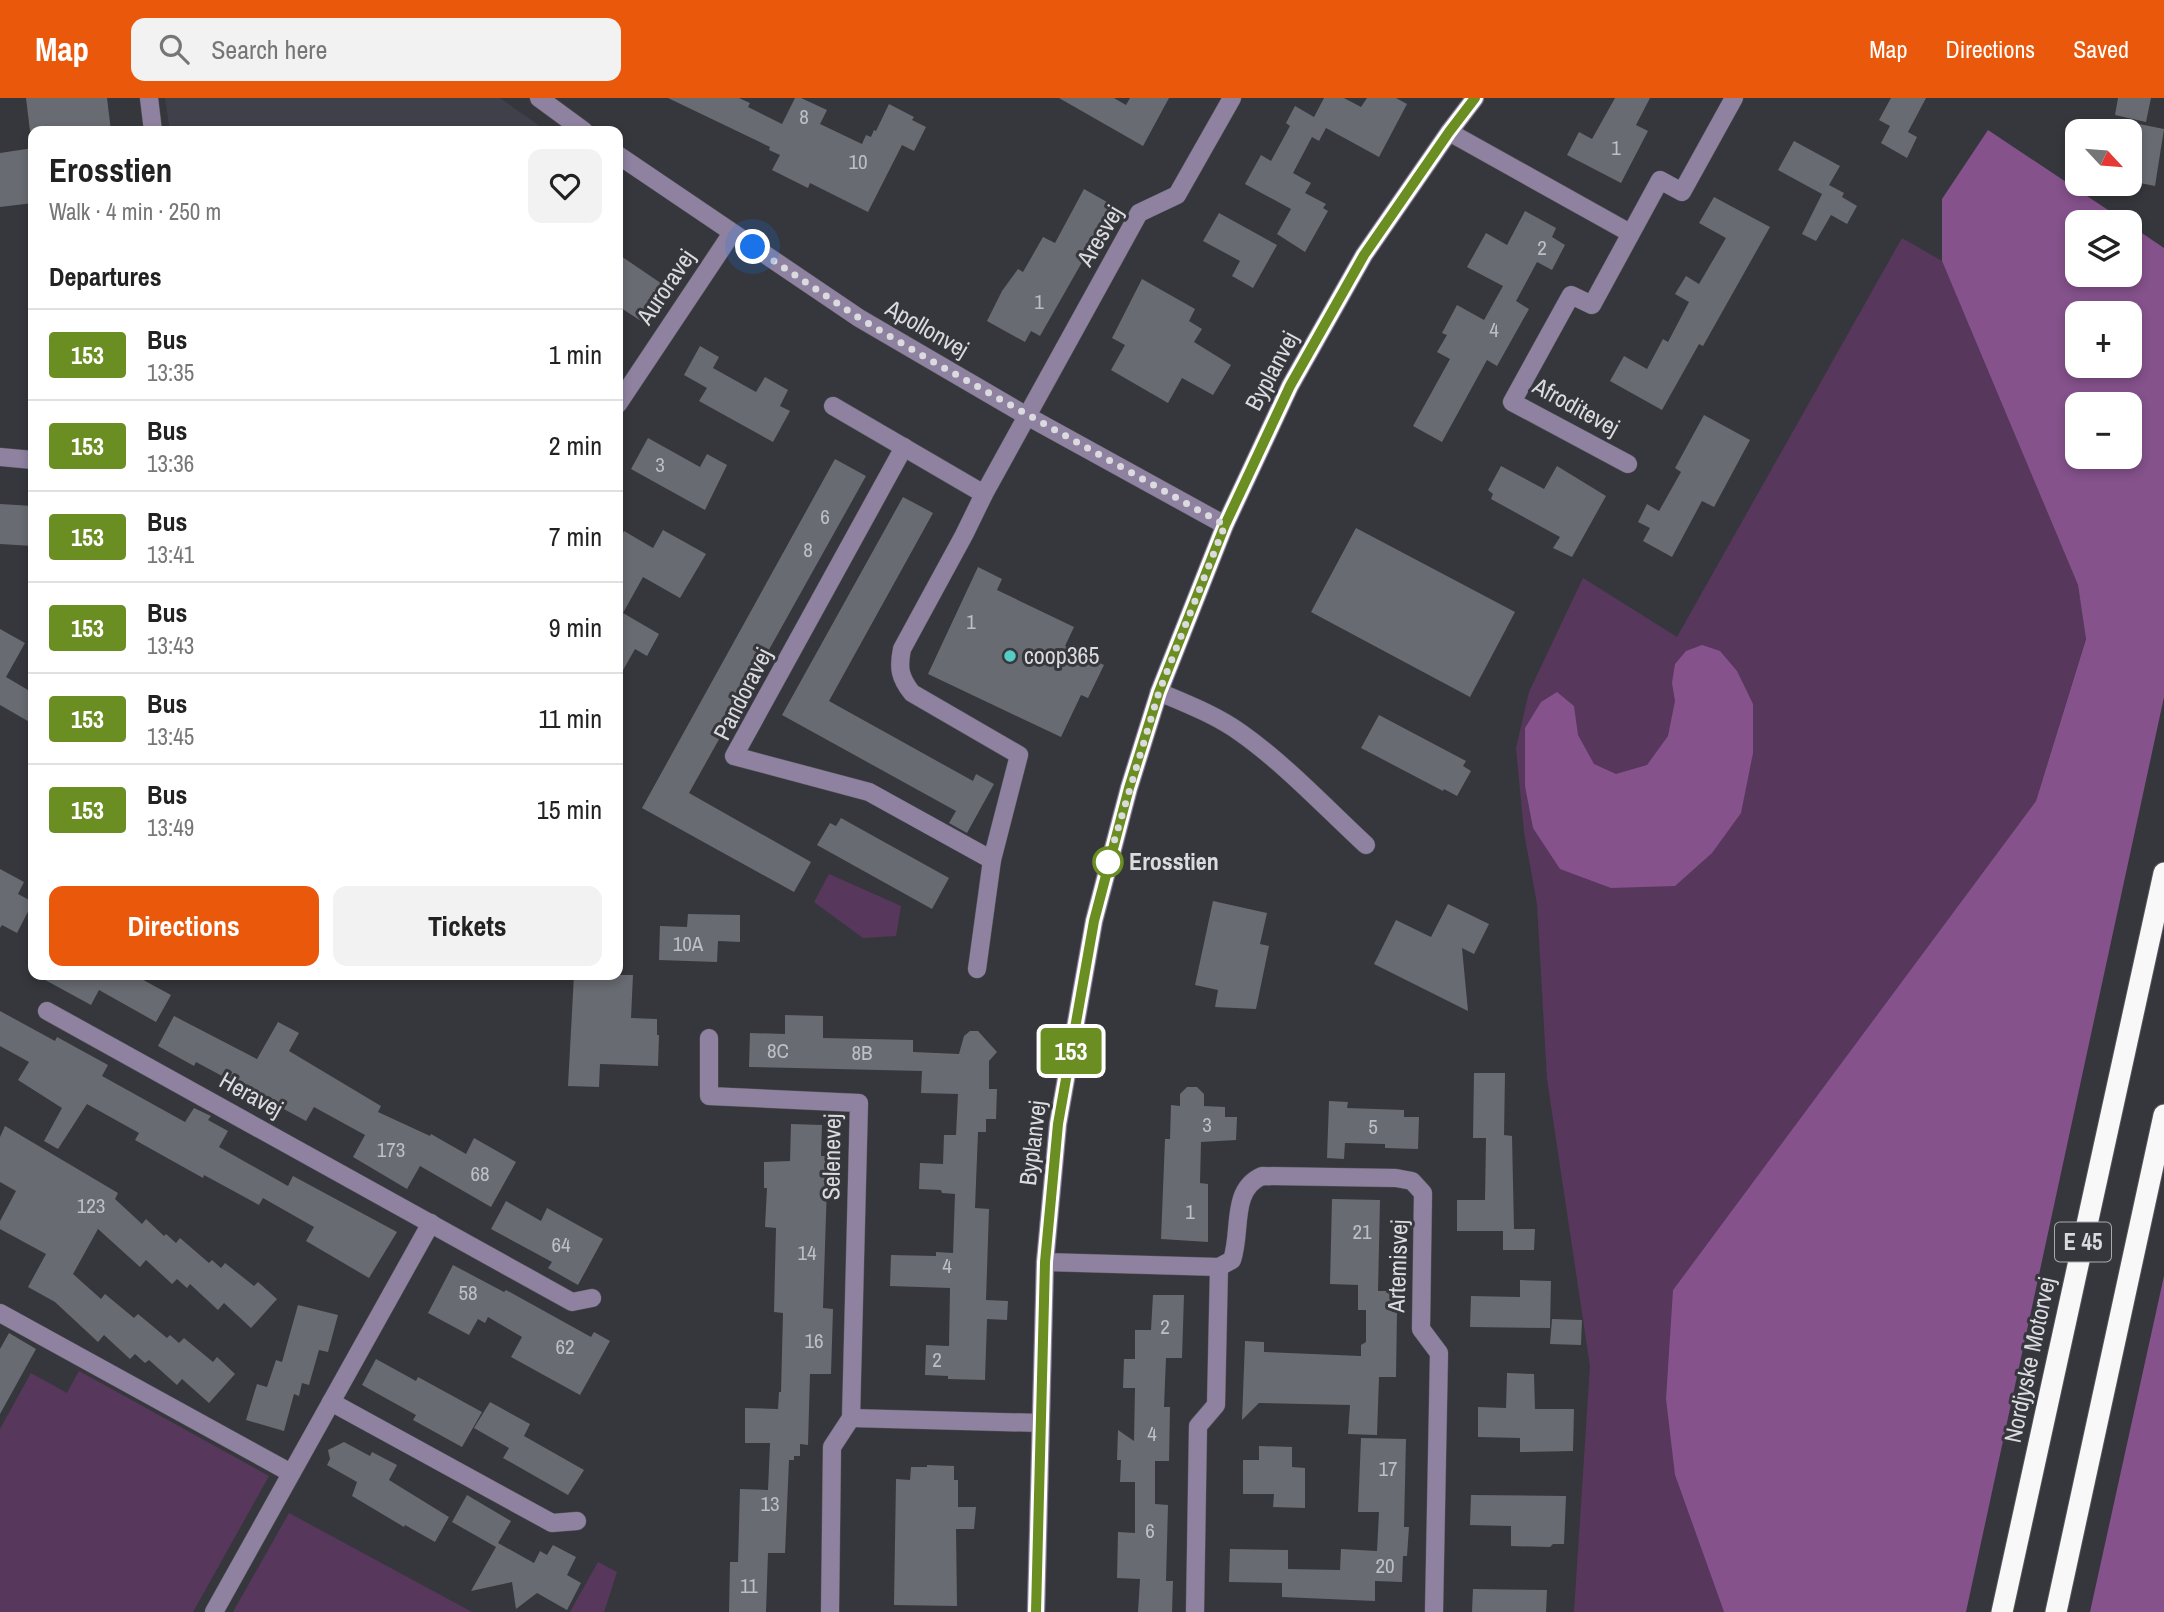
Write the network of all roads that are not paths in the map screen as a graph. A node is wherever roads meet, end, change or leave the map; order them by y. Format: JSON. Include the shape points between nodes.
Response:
{"nodes":[{"id":1,"x":149,"y":98,"type":"edge"},
{"id":2,"x":539,"y":98,"type":"edge"},
{"id":3,"x":1232,"y":98,"type":"edge"},
{"id":4,"x":1475,"y":98,"type":"edge"},
{"id":5,"x":1734,"y":98,"type":"edge"},
{"id":6,"x":152,"y":126,"type":"edge"},
{"id":7,"x":577,"y":126,"type":"edge"},
{"id":8,"x":1449,"y":132,"type":"junction"},
{"id":9,"x":623,"y":158,"type":"edge"},
{"id":10,"x":732,"y":233,"type":"junction"},
{"id":11,"x":1630,"y":233,"type":"junction"},
{"id":12,"x":623,"y":396,"type":"edge"},
{"id":13,"x":833,"y":406,"type":"dead end"},
{"id":14,"x":1027,"y":416,"type":"junction"},
{"id":15,"x":904,"y":447,"type":"junction"},
{"id":16,"x":0,"y":457,"type":"edge"},
{"id":17,"x":28,"y":460,"type":"edge"},
{"id":18,"x":1628,"y":464,"type":"dead end"},
{"id":19,"x":984,"y":494,"type":"junction"},
{"id":20,"x":1225,"y":525,"type":"junction"},
{"id":21,"x":1159,"y":692,"type":"junction"},
{"id":22,"x":1366,"y":845,"type":"dead end"},
{"id":23,"x":992,"y":860,"type":"junction"},
{"id":24,"x":2164,"y":873,"type":"edge"},
{"id":25,"x":977,"y":970,"type":"dead end"},
{"id":26,"x":47,"y":1011,"type":"dead end"},
{"id":27,"x":709,"y":1038,"type":"dead end"},
{"id":28,"x":2164,"y":1115,"type":"edge"},
{"id":29,"x":431,"y":1223,"type":"junction"},
{"id":30,"x":1045,"y":1262,"type":"junction"},
{"id":31,"x":1219,"y":1267,"type":"junction"},
{"id":32,"x":592,"y":1298,"type":"dead end"},
{"id":33,"x":0,"y":1313,"type":"edge"},
{"id":34,"x":331,"y":1402,"type":"junction"},
{"id":35,"x":851,"y":1418,"type":"junction"},
{"id":36,"x":1040,"y":1423,"type":"junction"},
{"id":37,"x":291,"y":1473,"type":"junction"},
{"id":38,"x":577,"y":1521,"type":"dead end"},
{"id":39,"x":214,"y":1612,"type":"edge"},
{"id":40,"x":830,"y":1612,"type":"edge"},
{"id":41,"x":1036,"y":1612,"type":"edge"},
{"id":42,"x":1195,"y":1612,"type":"edge"},
{"id":43,"x":1434,"y":1612,"type":"edge"},
{"id":44,"x":2002,"y":1612,"type":"edge"},
{"id":45,"x":2056,"y":1612,"type":"edge"}],
"edges":[{"from":1,"to":6,"type":"street"},
{"from":2,"to":7,"type":"street"},
{"from":3,"to":14,"type":"street","name":"Aresvej","via":[[1177,195],[1139,213]]},
{"from":4,"to":8,"type":"street","name":"Byplanvej"},
{"from":5,"to":11,"type":"street","name":"Afroditevej","via":[[1682,192],[1660,180]]},
{"from":8,"to":11,"type":"street"},
{"from":8,"to":20,"type":"street","name":"Byplanvej","via":[[1364,255],[1303,362]]},
{"from":9,"to":10,"type":"street","name":"Apollonvej"},
{"from":10,"to":12,"type":"street","name":"Auroravej"},
{"from":10,"to":14,"type":"street","name":"Apollonvej","via":[[859,318]]},
{"from":11,"to":18,"type":"street","name":"Afroditevej","via":[[1591,305],[1571,295],[1513,402]]},
{"from":13,"to":15,"type":"street"},
{"from":14,"to":19,"type":"street"},
{"from":14,"to":20,"type":"street","name":"Apollonvej"},
{"from":15,"to":19,"type":"street"},
{"from":15,"to":23,"type":"street","name":"Pandoravej","via":[[734,756],[869,792]]},
{"from":16,"to":17,"type":"street"},
{"from":19,"to":23,"type":"street","via":[[902,649],[899,665],[912,693],[1019,755]]},
{"from":20,"to":21,"type":"street","name":"Byplanvej"},
{"from":21,"to":22,"type":"street","via":[[1241,733]]},
{"from":21,"to":30,"type":"street","name":"Byplanvej","via":[[1094,921],[1058,1124]]},
{"from":23,"to":25,"type":"street"},
{"from":24,"to":44,"type":"highway","name":"Nordjyske Motorvej","number":"E 45"},
{"from":26,"to":29,"type":"street","name":"Heravej"},
{"from":27,"to":35,"type":"street","name":"Selenevej","via":[[709,1096],[859,1103]]},
{"from":28,"to":45,"type":"highway","number":"E 45"},
{"from":29,"to":32,"type":"street","name":"Heravej","via":[[572,1302]]},
{"from":29,"to":34,"type":"street"},
{"from":30,"to":31,"type":"street"},
{"from":30,"to":36,"type":"street","name":"Byplanvej"},
{"from":31,"to":42,"type":"street","via":[[1216,1405],[1198,1426]]},
{"from":31,"to":43,"type":"street","name":"Artemisvej","via":[[1232,1260],[1237,1245],[1243,1191],[1262,1176],[1396,1178],[1412,1181],[1423,1193],[1421,1329],[1439,1353]]},
{"from":33,"to":37,"type":"street"},
{"from":34,"to":37,"type":"street"},
{"from":34,"to":38,"type":"street","via":[[552,1523]]},
{"from":35,"to":36,"type":"street"},
{"from":35,"to":40,"type":"street","via":[[832,1447]]},
{"from":36,"to":41,"type":"street","name":"Byplanvej"},
{"from":37,"to":39,"type":"street"}]}
